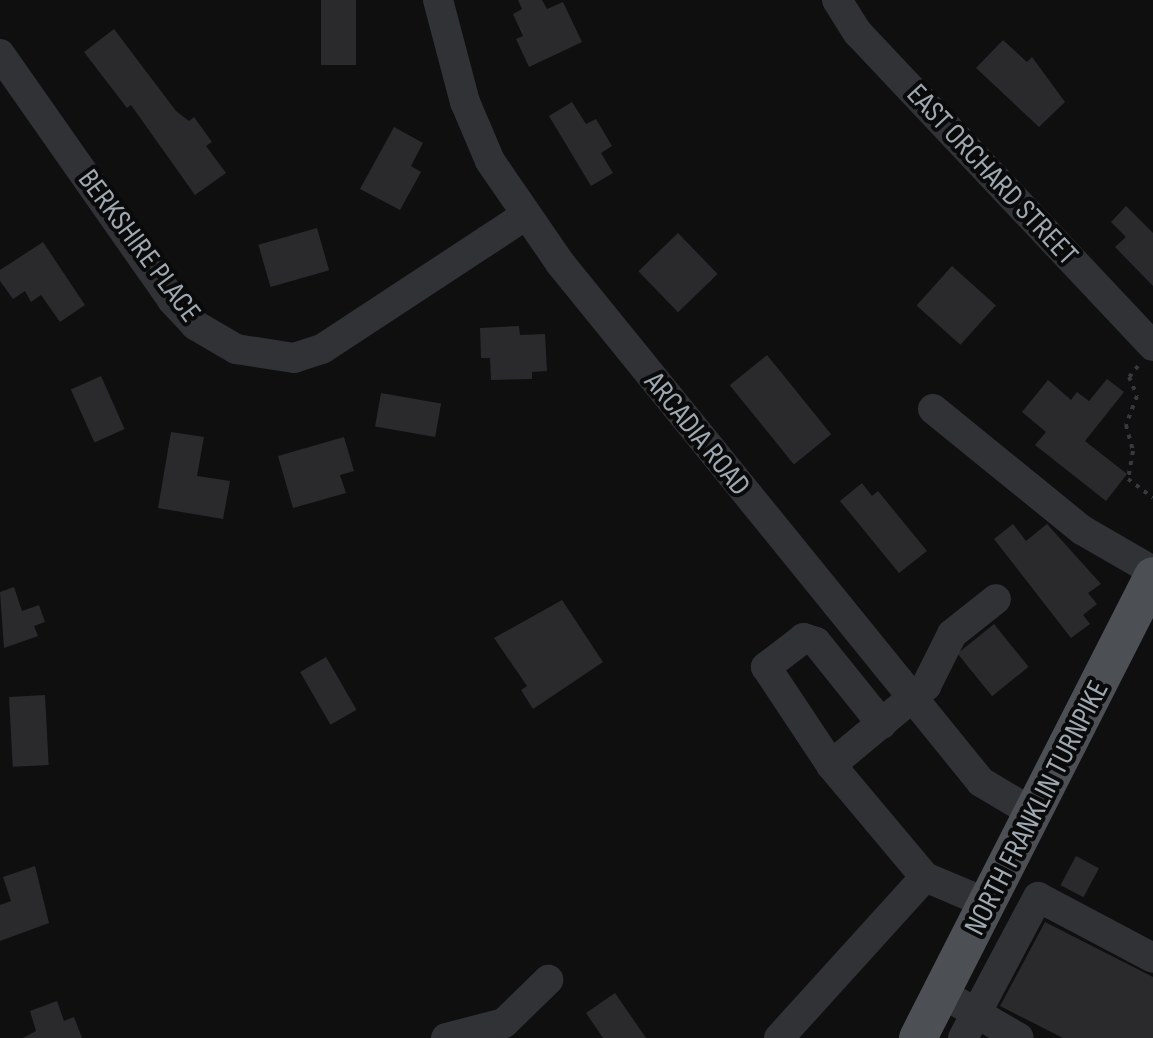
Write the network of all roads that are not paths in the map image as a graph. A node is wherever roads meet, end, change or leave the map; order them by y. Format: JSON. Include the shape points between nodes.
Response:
{"nodes":[{"id":1,"x":438,"y":0,"type":"edge"},
{"id":2,"x":837,"y":0,"type":"edge"},
{"id":3,"x":0,"y":54,"type":"edge"},
{"id":4,"x":526,"y":215,"type":"junction"},
{"id":5,"x":1148,"y":353,"type":"edge"},
{"id":6,"x":933,"y":409,"type":"dead end"},
{"id":7,"x":1153,"y":573,"type":"edge"},
{"id":8,"x":996,"y":599,"type":"dead end"},
{"id":9,"x":912,"y":700,"type":"junction"},
{"id":10,"x":882,"y":724,"type":"junction"},
{"id":11,"x":831,"y":765,"type":"junction"},
{"id":12,"x":1035,"y":814,"type":"junction"},
{"id":13,"x":925,"y":877,"type":"junction"},
{"id":14,"x":989,"y":904,"type":"junction"},
{"id":15,"x":1153,"y":958,"type":"edge"},
{"id":16,"x":548,"y":980,"type":"dead end"},
{"id":17,"x":942,"y":993,"type":"junction"},
{"id":18,"x":970,"y":1025,"type":"edge"},
{"id":19,"x":446,"y":1038,"type":"edge"},
{"id":20,"x":779,"y":1038,"type":"edge"},
{"id":21,"x":918,"y":1038,"type":"edge"},
{"id":22,"x":1019,"y":1038,"type":"edge"}],
"edges":[{"from":1,"to":4,"type":"street","name":"ARCADIA ROAD","via":[[465,102],[490,161]]},
{"from":2,"to":5,"type":"street","name":"EAST ORCHARD STREET","via":[[858,33]]},
{"from":3,"to":4,"type":"street","name":"BERKSHIRE PLACE","via":[[172,300],[195,325],[236,349],[294,358],[322,349]]},
{"from":4,"to":9,"type":"street","name":"ARCADIA ROAD"},
{"from":6,"to":7,"type":"street","via":[[1082,530]]},
{"from":7,"to":12,"type":"main road","name":"NORTH FRANKLIN TURNPIKE"},
{"from":8,"to":9,"type":"street","via":[[952,634],[931,678]]},
{"from":9,"to":10,"type":"street"},
{"from":9,"to":12,"type":"street","name":"ARCADIA ROAD","via":[[981,782]]},
{"from":10,"to":11,"type":"street"},
{"from":10,"to":11,"type":"street","via":[[816,642],[804,638],[773,658],[769,678]]},
{"from":11,"to":13,"type":"street"},
{"from":12,"to":14,"type":"main road","name":"NORTH FRANKLIN TURNPIKE"},
{"from":13,"to":14,"type":"street"},
{"from":13,"to":20,"type":"street"},
{"from":14,"to":17,"type":"main road","name":"NORTH FRANKLIN TURNPIKE"},
{"from":15,"to":18,"type":"street","via":[[1038,897]]},
{"from":16,"to":19,"type":"street","via":[[504,1023]]},
{"from":17,"to":18,"type":"street"},
{"from":17,"to":21,"type":"main road","name":"NORTH FRANKLIN TURNPIKE"},
{"from":18,"to":22,"type":"street"}]}
